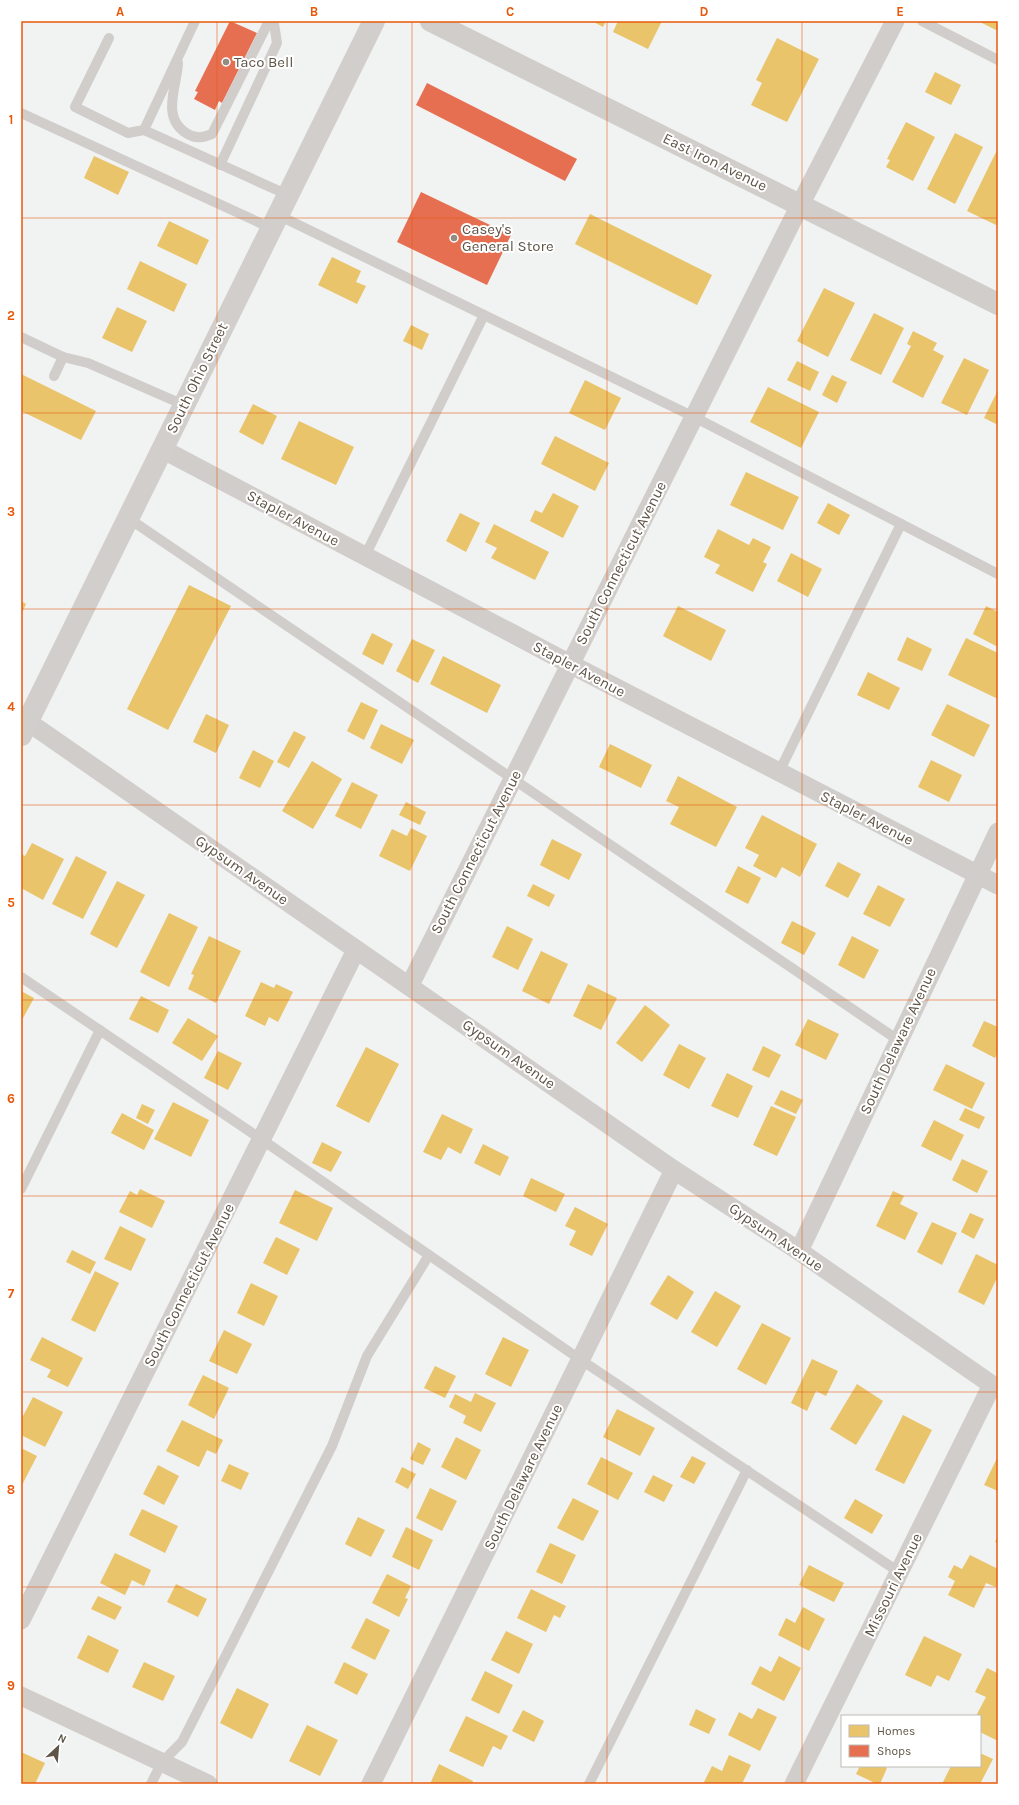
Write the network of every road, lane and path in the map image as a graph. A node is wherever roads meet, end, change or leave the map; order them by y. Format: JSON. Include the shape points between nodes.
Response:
{"nodes":[{"id":1,"x":195,"y":21,"type":"edge"},
{"id":2,"x":270,"y":21,"type":"edge"},
{"id":3,"x":374,"y":21,"type":"edge"},
{"id":4,"x":431,"y":21,"type":"edge"},
{"id":5,"x":895,"y":21,"type":"edge"},
{"id":6,"x":922,"y":21,"type":"edge"},
{"id":7,"x":109,"y":38,"type":"dead end"},
{"id":8,"x":178,"y":57,"type":"junction"},
{"id":9,"x":998,"y":60,"type":"edge"},
{"id":10,"x":21,"y":113,"type":"edge"},
{"id":11,"x":144,"y":130,"type":"junction"},
{"id":12,"x":220,"y":165,"type":"junction"},
{"id":13,"x":288,"y":195,"type":"junction"},
{"id":14,"x":800,"y":205,"type":"junction"},
{"id":15,"x":275,"y":222,"type":"junction"},
{"id":16,"x":998,"y":304,"type":"edge"},
{"id":17,"x":484,"y":315,"type":"junction"},
{"id":18,"x":21,"y":337,"type":"edge"},
{"id":19,"x":62,"y":357,"type":"junction"},
{"id":20,"x":54,"y":376,"type":"dead end"},
{"id":21,"x":184,"y":405,"type":"junction"},
{"id":22,"x":694,"y":417,"type":"junction"},
{"id":23,"x":162,"y":449,"type":"junction"},
{"id":24,"x":128,"y":518,"type":"junction"},
{"id":25,"x":901,"y":524,"type":"junction"},
{"id":26,"x":365,"y":556,"type":"junction"},
{"id":27,"x":998,"y":574,"type":"edge"},
{"id":28,"x":570,"y":664,"type":"junction"},
{"id":29,"x":23,"y":724,"type":"edge"},
{"id":30,"x":779,"y":772,"type":"junction"},
{"id":31,"x":513,"y":779,"type":"junction"},
{"id":32,"x":998,"y":832,"type":"edge"},
{"id":33,"x":976,"y":874,"type":"junction"},
{"id":34,"x":998,"y":885,"type":"edge"},
{"id":35,"x":356,"y":950,"type":"junction"},
{"id":36,"x":21,"y":977,"type":"edge"},
{"id":37,"x":410,"y":985,"type":"junction"},
{"id":38,"x":100,"y":1030,"type":"junction"},
{"id":39,"x":898,"y":1040,"type":"junction"},
{"id":40,"x":261,"y":1139,"type":"junction"},
{"id":41,"x":674,"y":1170,"type":"junction"},
{"id":42,"x":21,"y":1189,"type":"edge"},
{"id":43,"x":799,"y":1251,"type":"junction"},
{"id":44,"x":429,"y":1255,"type":"junction"},
{"id":45,"x":581,"y":1360,"type":"junction"},
{"id":46,"x":995,"y":1387,"type":"edge"},
{"id":47,"x":747,"y":1470,"type":"junction"},
{"id":48,"x":899,"y":1572,"type":"junction"},
{"id":49,"x":21,"y":1620,"type":"edge"},
{"id":50,"x":21,"y":1696,"type":"edge"},
{"id":51,"x":162,"y":1762,"type":"junction"},
{"id":52,"x":151,"y":1784,"type":"edge"},
{"id":53,"x":208,"y":1784,"type":"edge"},
{"id":54,"x":371,"y":1784,"type":"edge"},
{"id":55,"x":589,"y":1784,"type":"edge"},
{"id":56,"x":794,"y":1784,"type":"edge"}],
"edges":[{"from":1,"to":8,"type":"lane"},
{"from":2,"to":8,"type":"lane","via":[[212,134],[202,138],[191,136],[179,128],[173,116],[171,103]]},
{"from":2,"to":12,"type":"lane","via":[[274,24],[277,43]]},
{"from":3,"to":13,"type":"main road","name":"South Ohio Street"},
{"from":4,"to":14,"type":"street","name":"East Iron Avenue"},
{"from":5,"to":14,"type":"street","name":"South Connecticut Avenue"},
{"from":6,"to":9,"type":"lane"},
{"from":7,"to":11,"type":"lane","via":[[75,107],[128,133]]},
{"from":8,"to":11,"type":"lane"},
{"from":10,"to":15,"type":"lane"},
{"from":11,"to":12,"type":"lane"},
{"from":12,"to":13,"type":"lane"},
{"from":13,"to":15,"type":"main road","name":"South Ohio Street"},
{"from":14,"to":16,"type":"street","name":"East Iron Avenue"},
{"from":14,"to":22,"type":"street","name":"South Connecticut Avenue"},
{"from":15,"to":17,"type":"lane"},
{"from":15,"to":21,"type":"main road","name":"South Ohio Street"},
{"from":17,"to":22,"type":"lane"},
{"from":17,"to":26,"type":"lane"},
{"from":18,"to":19,"type":"lane"},
{"from":19,"to":20,"type":"lane"},
{"from":19,"to":21,"type":"lane","via":[[88,363]]},
{"from":21,"to":23,"type":"main road","name":"South Ohio Street"},
{"from":22,"to":25,"type":"lane"},
{"from":22,"to":28,"type":"street","name":"South Connecticut Avenue"},
{"from":23,"to":24,"type":"main road","name":"South Ohio Street"},
{"from":23,"to":26,"type":"street","name":"Stapler Avenue"},
{"from":24,"to":29,"type":"main road","name":"South Ohio Street"},
{"from":24,"to":31,"type":"lane"},
{"from":25,"to":27,"type":"lane"},
{"from":25,"to":30,"type":"lane"},
{"from":26,"to":28,"type":"street","name":"Stapler Avenue"},
{"from":28,"to":30,"type":"street","name":"Stapler Avenue"},
{"from":28,"to":31,"type":"street","name":"South Connecticut Avenue"},
{"from":29,"to":35,"type":"street","name":"Gypsum Avenue"},
{"from":30,"to":33,"type":"street","name":"Stapler Avenue"},
{"from":31,"to":37,"type":"street","name":"South Connecticut Avenue"},
{"from":31,"to":39,"type":"lane"},
{"from":32,"to":33,"type":"street","name":"South Delaware Avenue"},
{"from":33,"to":34,"type":"street","name":"Stapler Avenue"},
{"from":33,"to":39,"type":"street","name":"South Delaware Avenue"},
{"from":35,"to":37,"type":"street","name":"Gypsum Avenue"},
{"from":35,"to":40,"type":"street","name":"South Connecticut Avenue"},
{"from":36,"to":38,"type":"lane"},
{"from":37,"to":41,"type":"street","name":"Gypsum Avenue"},
{"from":38,"to":40,"type":"lane"},
{"from":38,"to":42,"type":"lane"},
{"from":39,"to":43,"type":"street","name":"South Delaware Avenue"},
{"from":40,"to":44,"type":"lane"},
{"from":40,"to":49,"type":"street","name":"South Connecticut Avenue"},
{"from":41,"to":43,"type":"street","name":"Gypsum Avenue"},
{"from":41,"to":45,"type":"street","name":"South Delaware Avenue"},
{"from":43,"to":46,"type":"street","name":"Gypsum Avenue"},
{"from":44,"to":45,"type":"lane"},
{"from":44,"to":51,"type":"lane","via":[[367,1356],[332,1446],[182,1742]]},
{"from":45,"to":47,"type":"lane"},
{"from":45,"to":54,"type":"street","name":"South Delaware Avenue"},
{"from":46,"to":48,"type":"street","name":"Missouri Avenue"},
{"from":47,"to":48,"type":"lane"},
{"from":47,"to":55,"type":"lane"},
{"from":48,"to":56,"type":"street","name":"Missouri Avenue"},
{"from":50,"to":51,"type":"street"},
{"from":51,"to":52,"type":"lane"},
{"from":51,"to":53,"type":"street"}]}
